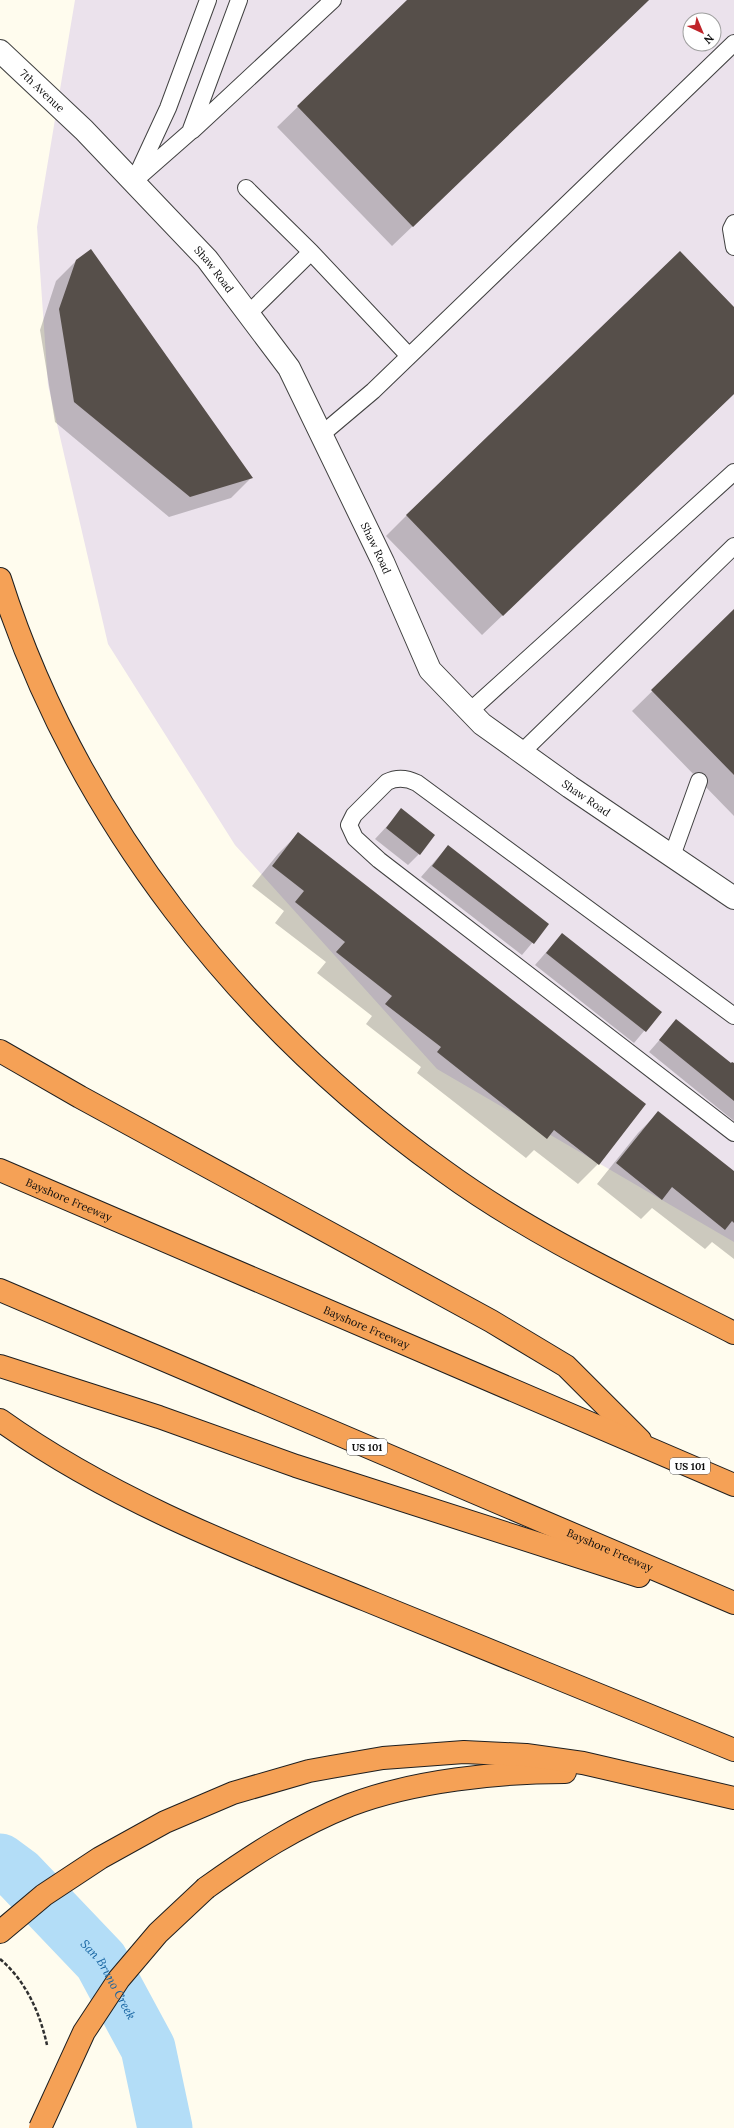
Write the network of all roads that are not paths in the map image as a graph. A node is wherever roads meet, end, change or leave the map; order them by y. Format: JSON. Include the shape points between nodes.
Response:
{"nodes":[{"id":1,"x":208,"y":0,"type":"edge"},
{"id":2,"x":239,"y":0,"type":"edge"},
{"id":3,"x":333,"y":0,"type":"edge"},
{"id":4,"x":734,"y":42,"type":"edge"},
{"id":5,"x":0,"y":51,"type":"edge"},
{"id":6,"x":84,"y":130,"type":"joint"},
{"id":7,"x":190,"y":132,"type":"junction"},
{"id":8,"x":134,"y":182,"type":"junction"},
{"id":9,"x":246,"y":188,"type":"dead end"},
{"id":10,"x":734,"y":223,"type":"edge"},
{"id":11,"x":734,"y":247,"type":"edge"},
{"id":12,"x":311,"y":252,"type":"junction"},
{"id":13,"x":248,"y":314,"type":"junction"},
{"id":14,"x":409,"y":356,"type":"junction"},
{"id":15,"x":322,"y":434,"type":"junction"},
{"id":16,"x":734,"y":472,"type":"edge"},
{"id":17,"x":734,"y":546,"type":"edge"},
{"id":18,"x":0,"y":579,"type":"edge"},
{"id":19,"x":470,"y":711,"type":"junction"},
{"id":20,"x":522,"y":752,"type":"junction"},
{"id":21,"x":699,"y":780,"type":"dead end"},
{"id":22,"x":672,"y":856,"type":"junction"},
{"id":23,"x":734,"y":898,"type":"edge"},
{"id":24,"x":734,"y":1016,"type":"edge"},
{"id":25,"x":0,"y":1051,"type":"edge"},
{"id":26,"x":734,"y":1133,"type":"edge"},
{"id":27,"x":0,"y":1170,"type":"edge"},
{"id":28,"x":0,"y":1290,"type":"edge"},
{"id":29,"x":734,"y":1333,"type":"edge"},
{"id":30,"x":0,"y":1366,"type":"edge"},
{"id":31,"x":0,"y":1420,"type":"edge"},
{"id":32,"x":646,"y":1447,"type":"junction"},
{"id":33,"x":734,"y":1485,"type":"edge"},
{"id":34,"x":734,"y":1603,"type":"edge"},
{"id":35,"x":734,"y":1607,"type":"edge"},
{"id":36,"x":734,"y":1750,"type":"edge"},
{"id":37,"x":652,"y":1780,"type":"junction"},
{"id":38,"x":734,"y":1798,"type":"edge"},
{"id":39,"x":0,"y":1932,"type":"edge"},
{"id":40,"x":40,"y":2128,"type":"edge"}],
"edges":[{"from":1,"to":8,"type":"lane","via":[[168,108]]},
{"from":2,"to":7,"type":"lane"},
{"from":3,"to":7,"type":"lane"},
{"from":4,"to":14,"type":"lane"},
{"from":5,"to":6,"type":"street","name":"7th Avenue"},
{"from":6,"to":8,"type":"street","name":"Shaw Road"},
{"from":7,"to":8,"type":"lane"},
{"from":8,"to":13,"type":"street","name":"Shaw Road","via":[[207,259]]},
{"from":9,"to":12,"type":"lane"},
{"from":10,"to":11,"type":"lane","via":[[731,229]]},
{"from":12,"to":13,"type":"lane"},
{"from":12,"to":14,"type":"lane"},
{"from":13,"to":15,"type":"street","name":"Shaw Road","via":[[290,368]]},
{"from":14,"to":15,"type":"lane","via":[[373,391]]},
{"from":15,"to":19,"type":"street","name":"Shaw Road","via":[[383,562],[430,670]]},
{"from":16,"to":19,"type":"lane"},
{"from":17,"to":20,"type":"lane"},
{"from":18,"to":29,"type":"highway","via":[[14,622],[50,707],[95,791],[131,849],[178,915],[227,975],[285,1037],[341,1090],[445,1172],[504,1211],[587,1258]]},
{"from":19,"to":20,"type":"street","name":"Shaw Road","via":[[482,724]]},
{"from":20,"to":22,"type":"street","name":"Shaw Road"},
{"from":21,"to":22,"type":"lane"},
{"from":22,"to":23,"type":"street","name":"Shaw Road"},
{"from":24,"to":26,"type":"lane","via":[[417,783],[409,779],[394,779],[387,782],[354,815],[349,825],[355,838],[379,860]]},
{"from":25,"to":32,"type":"highway","via":[[484,1318],[566,1366]]},
{"from":27,"to":32,"type":"highway","name":"Bayshore Freeway","number":"US 101"},
{"from":28,"to":34,"type":"highway","name":"Bayshore Freeway","number":"US 101"},
{"from":30,"to":35,"type":"highway","via":[[159,1416],[296,1466]]},
{"from":31,"to":36,"type":"highway","via":[[27,1439],[115,1490],[210,1537]]},
{"from":32,"to":33,"type":"highway","name":"Bayshore Freeway","number":"US 101"},
{"from":37,"to":38,"type":"highway"},
{"from":37,"to":39,"type":"highway","via":[[583,1763],[464,1752],[383,1758],[309,1771],[233,1793],[165,1822],[100,1858],[44,1895]]},
{"from":37,"to":40,"type":"highway","bridge":true,"via":[[587,1772],[531,1772],[409,1788],[351,1804],[255,1852],[206,1888],[158,1934],[119,1979],[84,2032]]}]}
